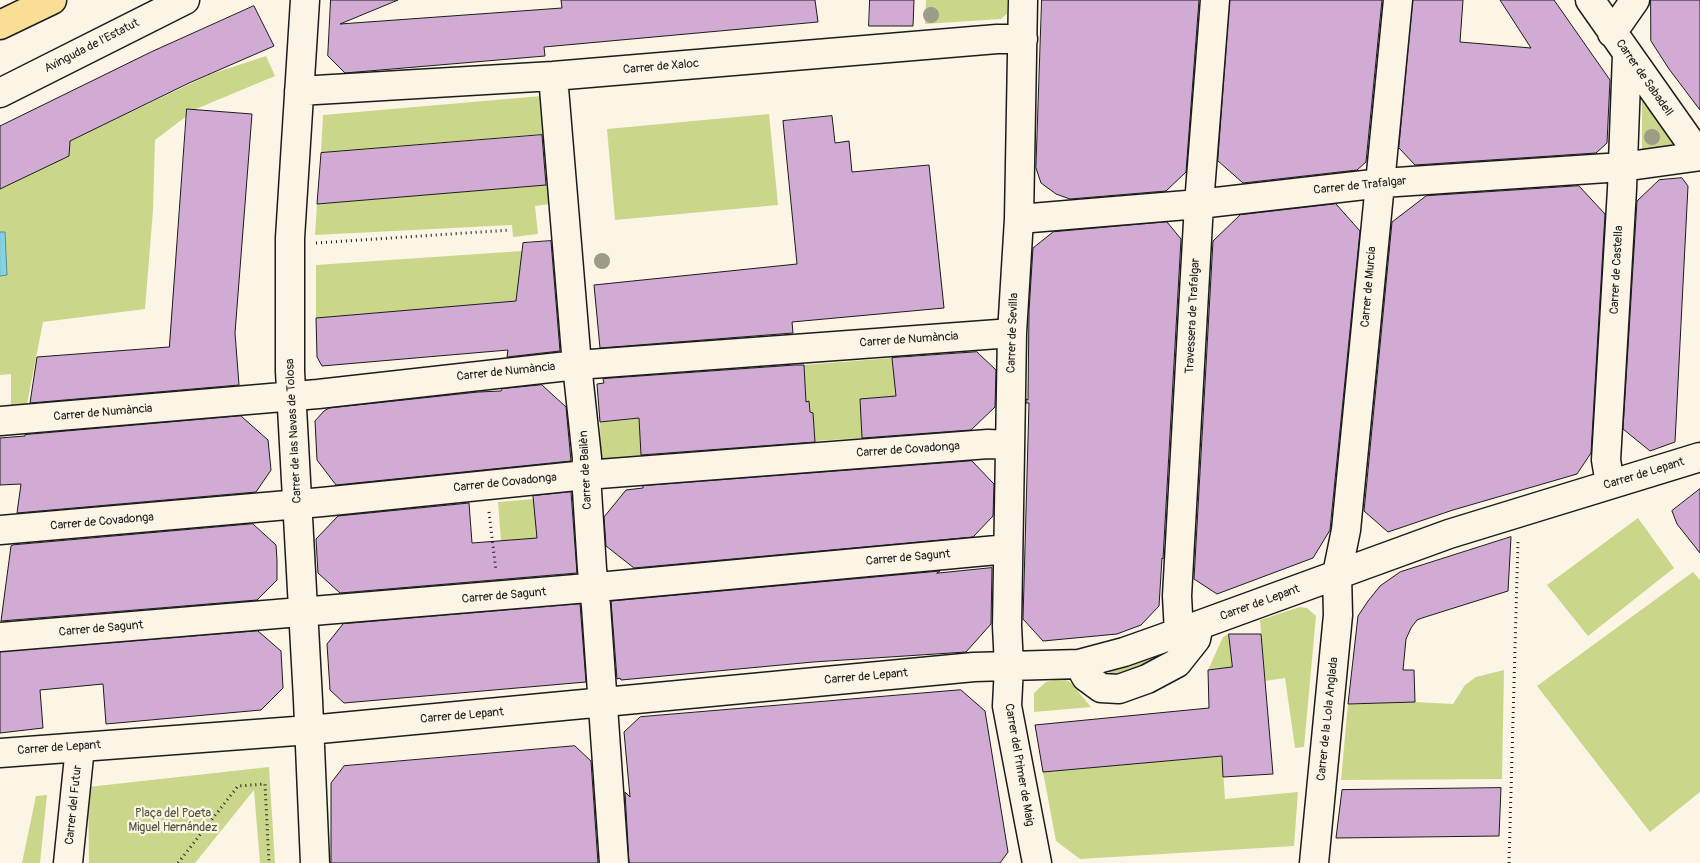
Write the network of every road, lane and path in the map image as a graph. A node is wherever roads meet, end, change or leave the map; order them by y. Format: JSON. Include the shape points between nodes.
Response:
{"nodes":[{"id":1,"x":52,"y":0,"type":"edge"},
{"id":2,"x":185,"y":0,"type":"edge"},
{"id":3,"x":305,"y":0,"type":"edge"},
{"id":4,"x":1024,"y":0,"type":"edge"},
{"id":5,"x":1215,"y":0,"type":"edge"},
{"id":6,"x":1398,"y":0,"type":"edge"},
{"id":7,"x":1590,"y":0,"type":"edge"},
{"id":8,"x":1635,"y":0,"type":"edge"},
{"id":9,"x":0,"y":25,"type":"edge"},
{"id":10,"x":1023,"y":39,"type":"junction"},
{"id":11,"x":1620,"y":44,"type":"junction"},
{"id":12,"x":553,"y":76,"type":"junction"},
{"id":13,"x":299,"y":92,"type":"junction"},
{"id":14,"x":0,"y":94,"type":"edge"},
{"id":15,"x":1700,"y":156,"type":"edge"},
{"id":16,"x":1622,"y":167,"type":"junction"},
{"id":17,"x":1382,"y":183,"type":"junction"},
{"id":18,"x":1199,"y":204,"type":"junction"},
{"id":19,"x":1019,"y":219,"type":"junction"},
{"id":20,"x":510,"y":230,"type":"dead end"},
{"id":21,"x":290,"y":245,"type":"junction"},
{"id":22,"x":1012,"y":333,"type":"junction"},
{"id":23,"x":577,"y":364,"type":"junction"},
{"id":24,"x":291,"y":396,"type":"junction"},
{"id":25,"x":0,"y":421,"type":"edge"},
{"id":26,"x":1010,"y":444,"type":"junction"},
{"id":27,"x":1700,"y":457,"type":"edge"},
{"id":28,"x":586,"y":475,"type":"junction"},
{"id":29,"x":1610,"y":484,"type":"junction"},
{"id":30,"x":486,"y":485,"type":"junction"},
{"id":31,"x":298,"y":504,"type":"junction"},
{"id":32,"x":1516,"y":514,"type":"junction"},
{"id":33,"x":0,"y":530,"type":"edge"},
{"id":34,"x":1008,"y":549,"type":"junction"},
{"id":35,"x":1337,"y":574,"type":"junction"},
{"id":36,"x":594,"y":587,"type":"junction"},
{"id":37,"x":498,"y":596,"type":"junction"},
{"id":38,"x":303,"y":613,"type":"junction"},
{"id":39,"x":1189,"y":629,"type":"junction"},
{"id":40,"x":0,"y":638,"type":"edge"},
{"id":41,"x":1009,"y":666,"type":"junction"},
{"id":42,"x":603,"y":702,"type":"junction"},
{"id":43,"x":310,"y":730,"type":"junction"},
{"id":44,"x":80,"y":747,"type":"junction"},
{"id":45,"x":0,"y":753,"type":"edge"},
{"id":46,"x":68,"y":863,"type":"edge"},
{"id":47,"x":178,"y":863,"type":"edge"},
{"id":48,"x":269,"y":863,"type":"edge"},
{"id":49,"x":315,"y":863,"type":"edge"},
{"id":50,"x":614,"y":863,"type":"edge"},
{"id":51,"x":1037,"y":863,"type":"edge"},
{"id":52,"x":1314,"y":863,"type":"edge"},
{"id":53,"x":1510,"y":863,"type":"edge"}],
"edges":[{"from":1,"to":9,"type":"main road"},
{"from":2,"to":14,"type":"street","name":"Avinguda de l'Estatut"},
{"from":3,"to":13,"type":"street","name":"Carrer de las Navas de Tolosa"},
{"from":4,"to":10,"type":"street","name":"Carrer de Sevilla"},
{"from":5,"to":18,"type":"street","name":"Travessera de Trafalgar"},
{"from":6,"to":17,"type":"street","name":"Carrer de Murcia"},
{"from":7,"to":11,"type":"street","name":"Carrer de Sabadell"},
{"from":8,"to":11,"type":"street"},
{"from":10,"to":12,"type":"street","name":"Carrer de Xaloc"},
{"from":10,"to":19,"type":"street","name":"Carrer de Sevilla"},
{"from":11,"to":15,"type":"street","name":"Carrer de Sabadell"},
{"from":11,"to":16,"type":"street","name":"Carrer de Castella"},
{"from":12,"to":13,"type":"street","name":"Carrer de Xaloc"},
{"from":12,"to":23,"type":"street","name":"Carrer de Bailèn"},
{"from":13,"to":21,"type":"street","name":"Carrer de las Navas de Tolosa"},
{"from":15,"to":16,"type":"street","name":"Carrer de Trafalgar"},
{"from":16,"to":17,"type":"street","name":"Carrer de Trafalgar"},
{"from":16,"to":29,"type":"street","name":"Carrer de Castella","via":[[1606,460]]},
{"from":17,"to":18,"type":"street","name":"Carrer de Trafalgar"},
{"from":17,"to":35,"type":"street","name":"Carrer de Murcia","via":[[1346,530]]},
{"from":18,"to":19,"type":"street","name":"Carrer de Trafalgar"},
{"from":18,"to":39,"type":"street","name":"Travessera de Trafalgar","via":[[1177,596]]},
{"from":19,"to":22,"type":"street","name":"Carrer de Sevilla"},
{"from":20,"to":21,"type":"path"},
{"from":21,"to":24,"type":"street","name":"Carrer de las Navas de Tolosa"},
{"from":22,"to":23,"type":"street","name":"Carrer de Numància"},
{"from":22,"to":26,"type":"street","name":"Carrer de Sevilla"},
{"from":23,"to":24,"type":"street","name":"Carrer de Numància"},
{"from":23,"to":28,"type":"street","name":"Carrer de Bailèn"},
{"from":24,"to":25,"type":"street","name":"Carrer de Numància"},
{"from":24,"to":31,"type":"street","name":"Carrer de las Navas de Tolosa"},
{"from":26,"to":28,"type":"street","name":"Carrer de Covadonga"},
{"from":26,"to":34,"type":"street","name":"Carrer de Sevilla"},
{"from":27,"to":29,"type":"street","name":"Carrer de Lepant"},
{"from":28,"to":30,"type":"street","name":"Carrer de Covadonga"},
{"from":28,"to":36,"type":"street","name":"Carrer de Bailèn"},
{"from":29,"to":32,"type":"street","name":"Carrer de Lepant"},
{"from":30,"to":31,"type":"street","name":"Carrer de Covadonga"},
{"from":30,"to":37,"type":"path"},
{"from":31,"to":33,"type":"street","name":"Carrer de Covadonga"},
{"from":31,"to":38,"type":"street","name":"Carrer de las Navas de Tolosa"},
{"from":32,"to":35,"type":"street","name":"Carrer de Lepant"},
{"from":32,"to":53,"type":"path"},
{"from":34,"to":36,"type":"street","name":"Carrer de Sagunt"},
{"from":34,"to":41,"type":"street","name":"Carrer de Sevilla"},
{"from":35,"to":39,"type":"street","name":"Carrer de Lepant"},
{"from":35,"to":52,"type":"street","name":"Carrer de la Lola Anglada","via":[[1338,615]]},
{"from":36,"to":37,"type":"street","name":"Carrer de Sagunt"},
{"from":36,"to":42,"type":"street","name":"Carrer de Bailèn"},
{"from":37,"to":38,"type":"street","name":"Carrer de Sagunt"},
{"from":38,"to":40,"type":"street","name":"Carrer de Sagunt"},
{"from":38,"to":43,"type":"street","name":"Carrer de las Navas de Tolosa"},
{"from":39,"to":41,"type":"street","name":"Carrer de Lepant","via":[[1079,664]]},
{"from":41,"to":42,"type":"street","name":"Carrer de Lepant"},
{"from":41,"to":51,"type":"street","name":"Carrer del Primer de Maig","via":[[1007,706]]},
{"from":42,"to":43,"type":"street","name":"Carrer de Lepant"},
{"from":42,"to":50,"type":"street","name":"Carrer de Bailèn"},
{"from":43,"to":44,"type":"street","name":"Carrer de Lepant"},
{"from":43,"to":49,"type":"street","name":"Carrer de las Navas de Tolosa"},
{"from":44,"to":45,"type":"street","name":"Carrer de Lepant"},
{"from":44,"to":46,"type":"street","name":"Carrer del Futur"},
{"from":47,"to":48,"type":"path","via":[[238,786],[265,784]]}]}
